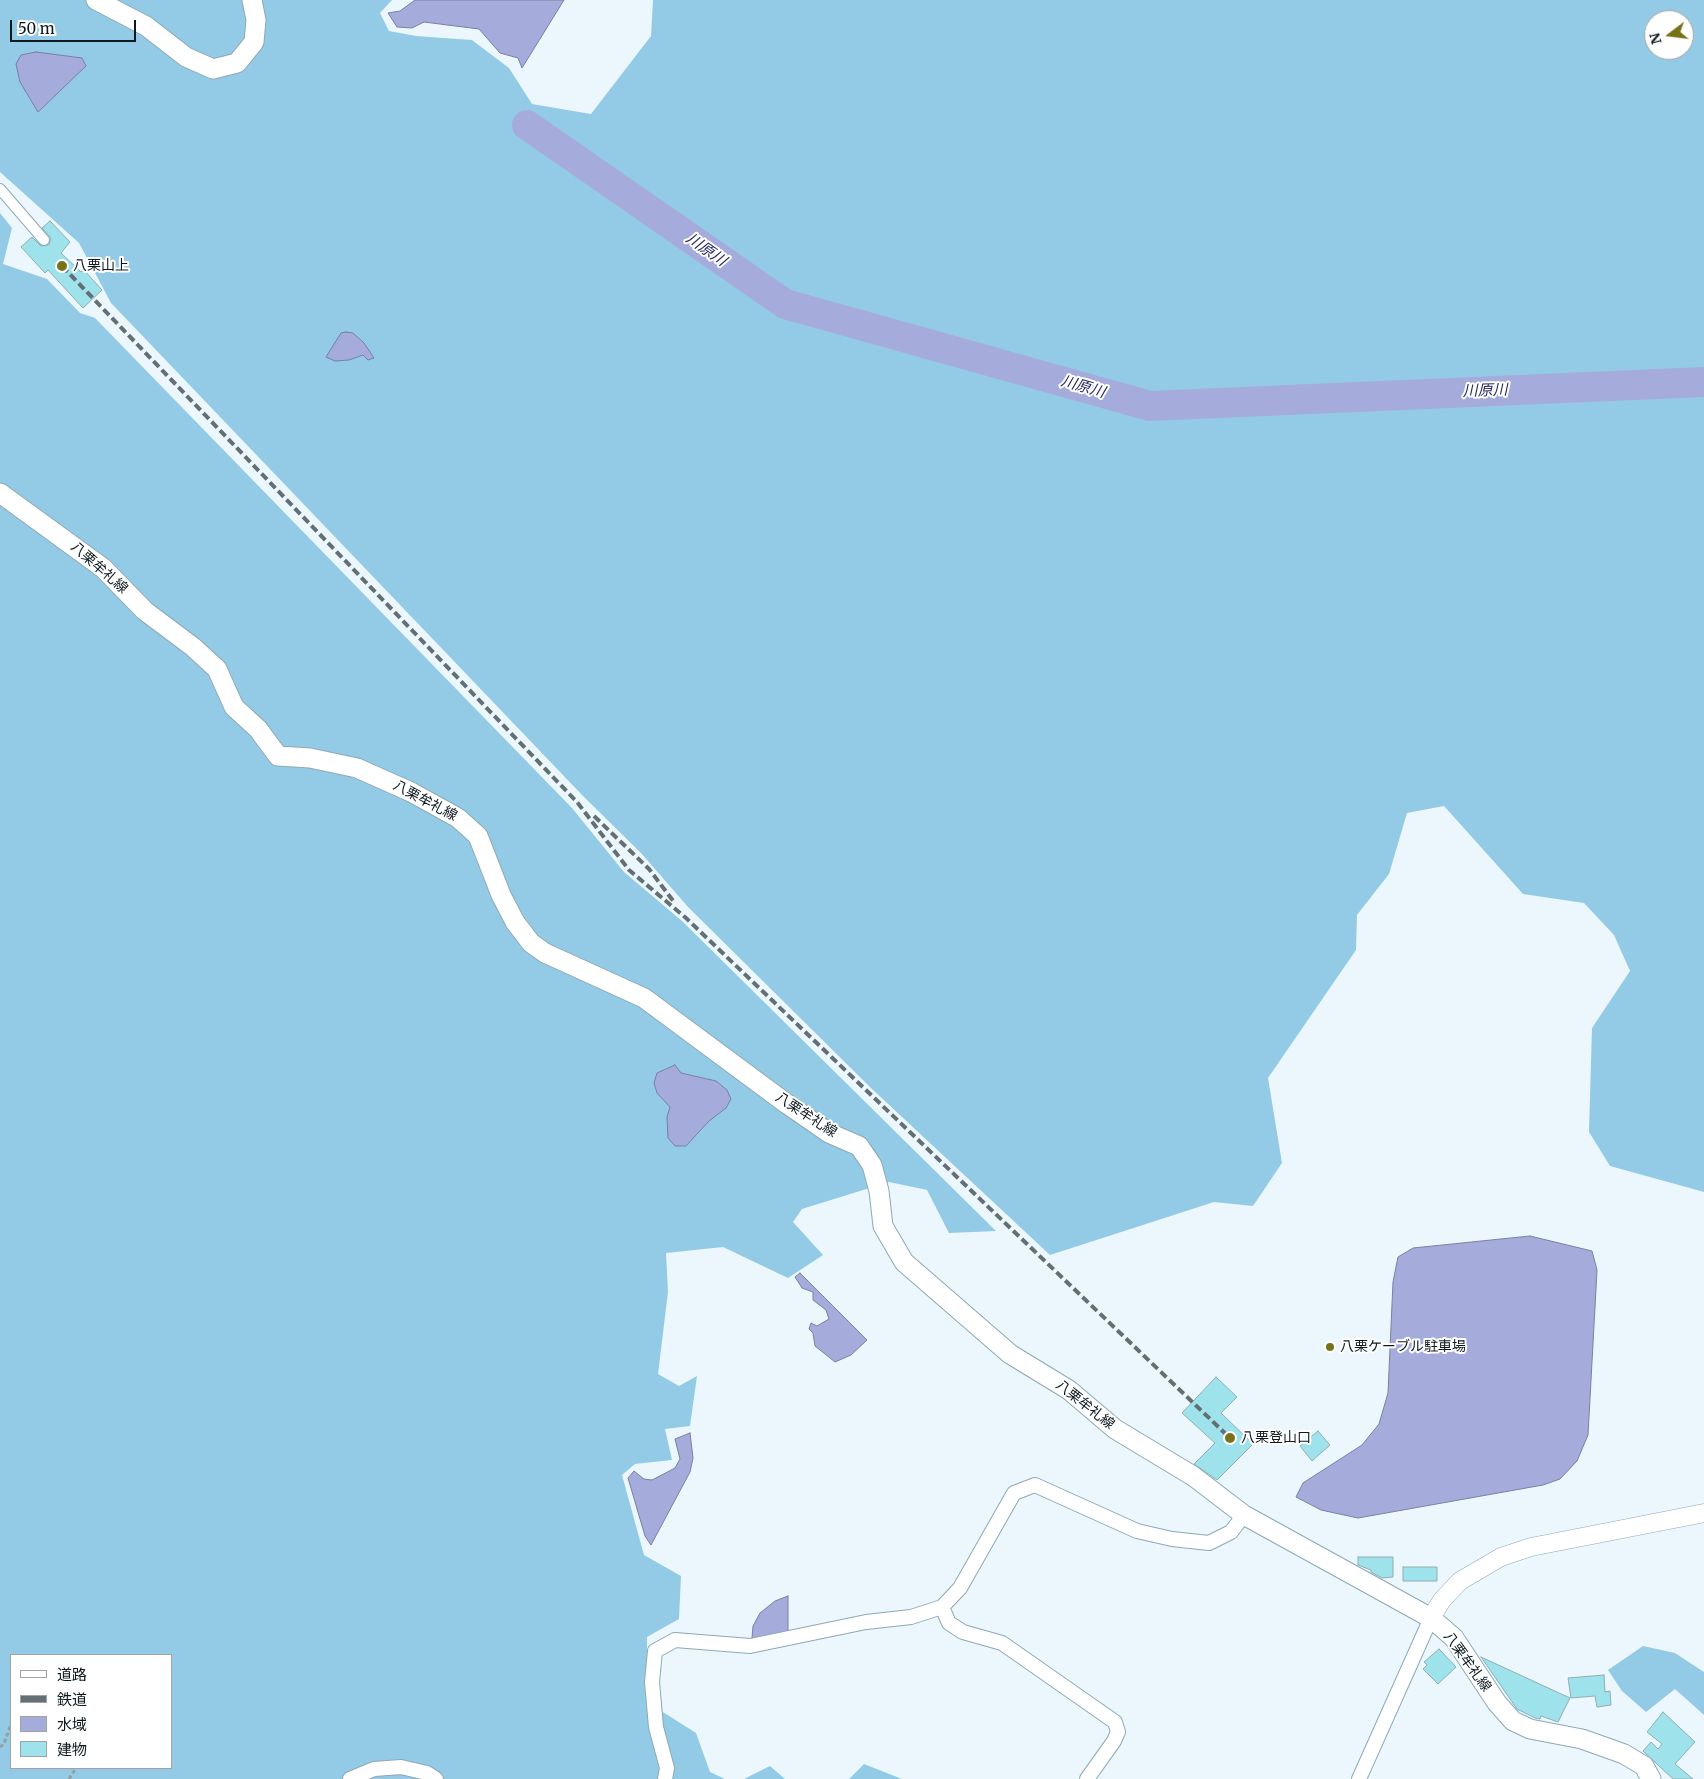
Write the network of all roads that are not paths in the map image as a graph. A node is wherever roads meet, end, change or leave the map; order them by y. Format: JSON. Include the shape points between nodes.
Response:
{"nodes":[{"id":1,"x":96,"y":0,"type":"edge"},
{"id":2,"x":252,"y":0,"type":"edge"},
{"id":3,"x":0,"y":189,"type":"edge"},
{"id":4,"x":44,"y":240,"type":"dead end"},
{"id":5,"x":0,"y":493,"type":"edge"},
{"id":6,"x":1704,"y":1513,"type":"edge"},
{"id":7,"x":1244,"y":1515,"type":"junction"},
{"id":8,"x":942,"y":1607,"type":"junction"},
{"id":9,"x":1431,"y":1618,"type":"junction"},
{"id":10,"x":350,"y":1779,"type":"edge"},
{"id":11,"x":436,"y":1779,"type":"edge"},
{"id":12,"x":665,"y":1779,"type":"edge"},
{"id":13,"x":1087,"y":1779,"type":"edge"},
{"id":14,"x":1358,"y":1779,"type":"edge"},
{"id":15,"x":1651,"y":1779,"type":"edge"}],
"edges":[{"from":1,"to":2,"type":"main road","via":[[146,26],[186,57],[213,68],[237,63],[254,42],[256,20]]},
{"from":3,"to":4,"type":"street"},
{"from":5,"to":7,"type":"main road","name":"八栗牟礼線","via":[[103,568],[146,611],[217,669],[234,707],[258,729],[278,756],[310,758],[356,768],[411,792],[458,818],[478,836],[501,895],[531,943],[545,953],[644,998],[787,1104],[829,1132],[859,1146],[872,1165],[883,1226],[904,1262],[1010,1354],[1069,1390],[1115,1429],[1193,1476]]},
{"from":6,"to":9,"type":"street","via":[[1531,1547],[1501,1557],[1460,1581]]},
{"from":7,"to":8,"type":"street","via":[[1231,1532],[1209,1543],[1172,1539],[1136,1531],[1035,1485],[1014,1492],[960,1588]]},
{"from":7,"to":9,"type":"main road","name":"八栗牟礼線"},
{"from":8,"to":12,"type":"street","via":[[911,1617],[866,1622],[750,1646],[675,1640],[654,1651],[652,1682],[656,1727],[667,1768]]},
{"from":8,"to":13,"type":"street","via":[[949,1623],[962,1632],[1002,1643],[1115,1722],[1118,1732],[1114,1741]]},
{"from":9,"to":14,"type":"street"},
{"from":9,"to":15,"type":"main road","name":"八栗牟礼線","via":[[1454,1638],[1496,1703],[1513,1720],[1530,1729],[1582,1739],[1624,1754],[1644,1766]]},
{"from":10,"to":11,"type":"street","via":[[374,1769],[401,1767],[427,1773]]}]}
